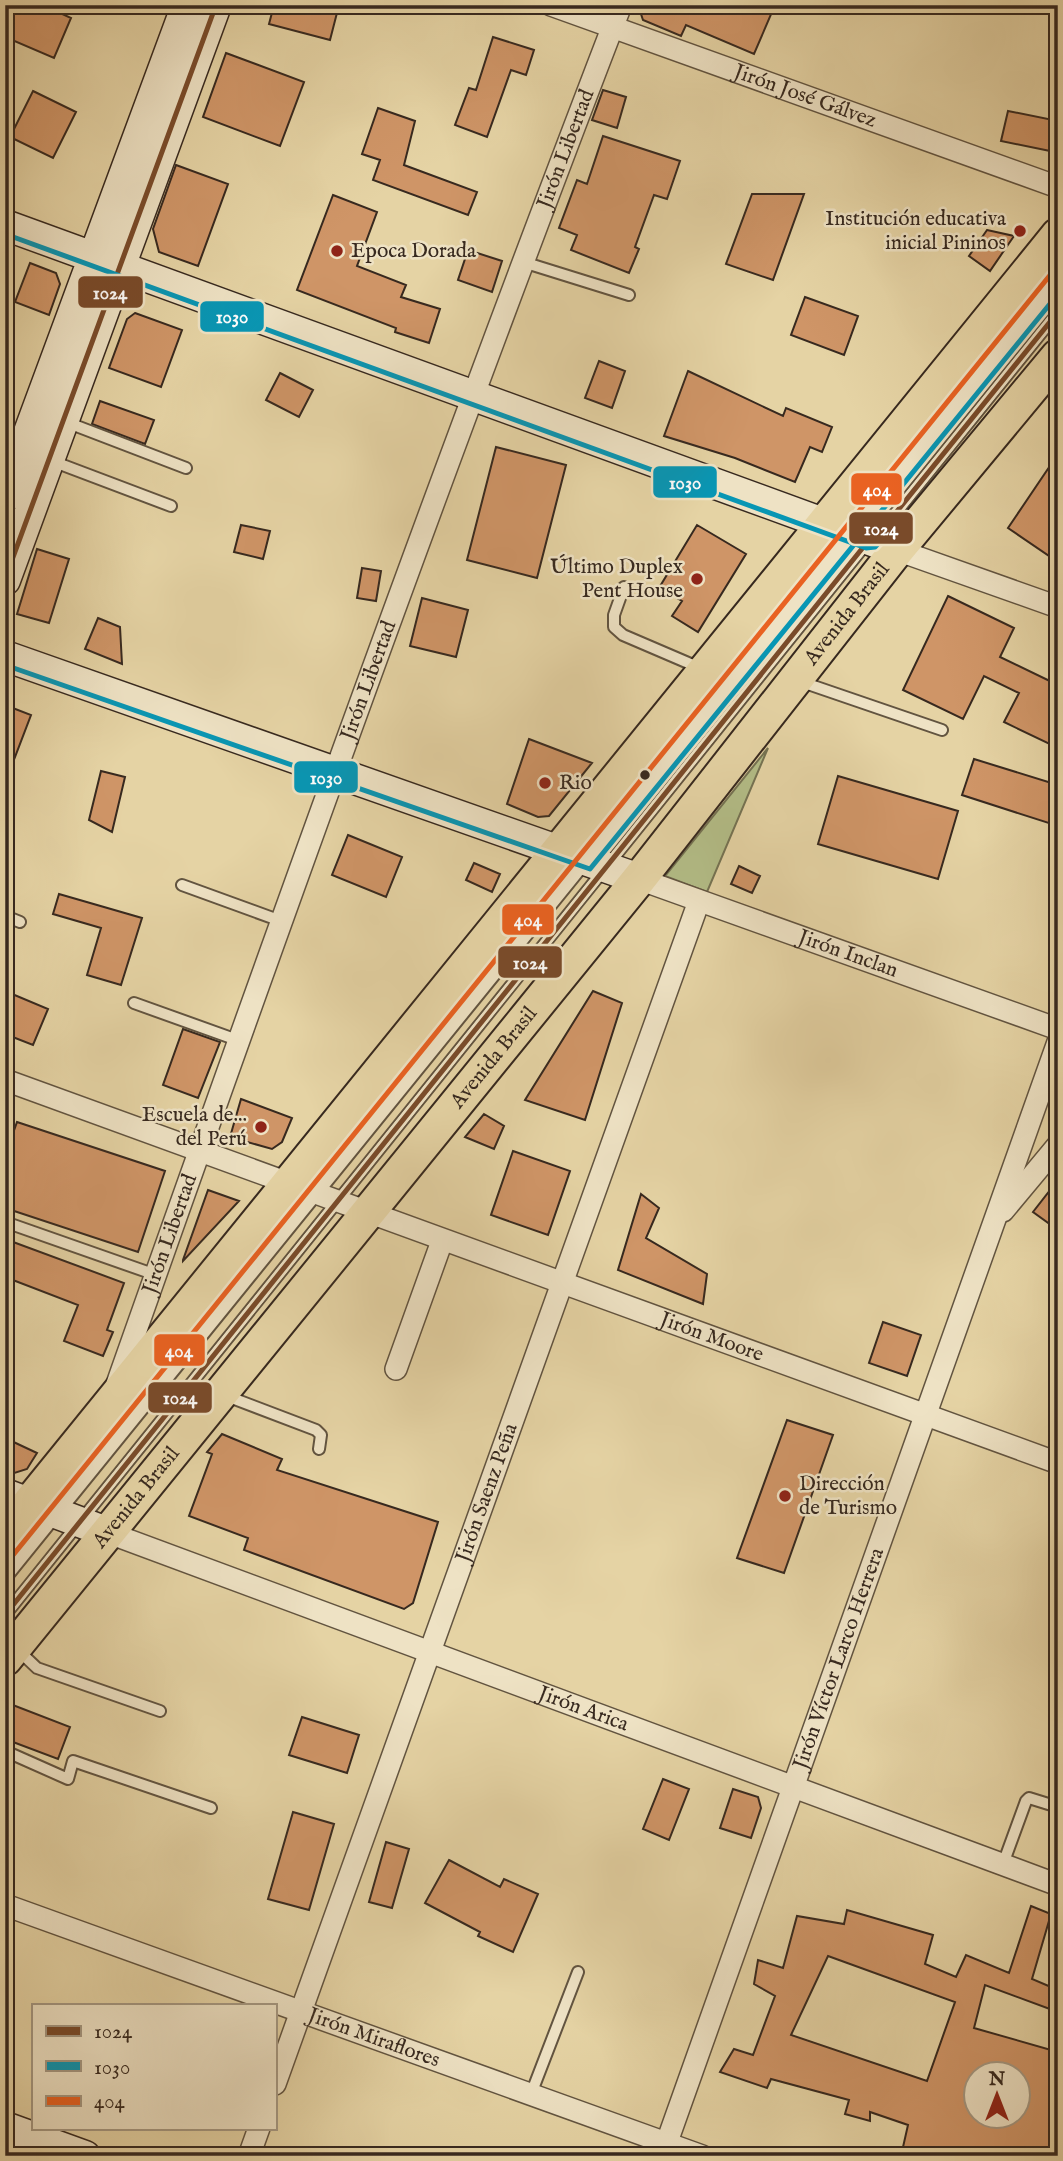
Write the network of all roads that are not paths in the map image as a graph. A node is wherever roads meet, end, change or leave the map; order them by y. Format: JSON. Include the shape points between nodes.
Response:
{"nodes":[{"id":1,"x":187,"y":5,"type":"edge"},
{"id":2,"x":216,"y":5,"type":"edge"},
{"id":3,"x":551,"y":5,"type":"edge"},
{"id":4,"x":621,"y":5,"type":"edge"},
{"id":5,"x":612,"y":27,"type":"junction"},
{"id":6,"x":1058,"y":187,"type":"edge"},
{"id":7,"x":5,"y":225,"type":"edge"},
{"id":8,"x":1058,"y":235,"type":"edge"},
{"id":9,"x":107,"y":262,"type":"junction"},
{"id":10,"x":523,"y":262,"type":"junction"},
{"id":11,"x":1058,"y":280,"type":"edge"},
{"id":12,"x":629,"y":295,"type":"dead end"},
{"id":13,"x":1058,"y":312,"type":"edge"},
{"id":14,"x":1058,"y":356,"type":"edge"},
{"id":15,"x":472,"y":396,"type":"junction"},
{"id":16,"x":63,"y":421,"type":"junction"},
{"id":17,"x":49,"y":460,"type":"junction"},
{"id":18,"x":186,"y":468,"type":"dead end"},
{"id":19,"x":5,"y":497,"type":"edge"},
{"id":20,"x":938,"y":503,"type":"junction"},
{"id":21,"x":171,"y":506,"type":"dead end"},
{"id":22,"x":894,"y":515,"type":"junction"},
{"id":23,"x":860,"y":537,"type":"junction"},
{"id":24,"x":5,"y":580,"type":"edge"},
{"id":25,"x":624,"y":587,"type":"dead end"},
{"id":26,"x":798,"y":600,"type":"junction"},
{"id":27,"x":1058,"y":607,"type":"edge"},
{"id":28,"x":5,"y":656,"type":"edge"},
{"id":29,"x":712,"y":659,"type":"junction"},
{"id":30,"x":797,"y":680,"type":"junction"},
{"id":31,"x":942,"y":730,"type":"dead end"},
{"id":32,"x":334,"y":771,"type":"junction"},
{"id":33,"x":584,"y":860,"type":"junction"},
{"id":34,"x":639,"y":879,"type":"junction"},
{"id":35,"x":182,"y":885,"type":"dead end"},
{"id":36,"x":699,"y":901,"type":"junction"},
{"id":37,"x":5,"y":916,"type":"edge"},
{"id":38,"x":281,"y":921,"type":"junction"},
{"id":39,"x":20,"y":922,"type":"dead end"},
{"id":40,"x":134,"y":1003,"type":"dead end"},
{"id":41,"x":1058,"y":1030,"type":"edge"},
{"id":42,"x":240,"y":1041,"type":"junction"},
{"id":43,"x":1058,"y":1042,"type":"edge"},
{"id":44,"x":5,"y":1080,"type":"edge"},
{"id":45,"x":1058,"y":1145,"type":"edge"},
{"id":46,"x":201,"y":1152,"type":"junction"},
{"id":47,"x":301,"y":1189,"type":"junction"},
{"id":48,"x":352,"y":1208,"type":"junction"},
{"id":49,"x":5,"y":1222,"type":"edge"},
{"id":50,"x":994,"y":1222,"type":"junction"},
{"id":51,"x":442,"y":1241,"type":"junction"},
{"id":52,"x":156,"y":1275,"type":"junction"},
{"id":53,"x":562,"y":1284,"type":"junction"},
{"id":54,"x":396,"y":1369,"type":"dead end"},
{"id":55,"x":222,"y":1394,"type":"junction"},
{"id":56,"x":112,"y":1399,"type":"junction"},
{"id":57,"x":925,"y":1415,"type":"junction"},
{"id":58,"x":319,"y":1449,"type":"dead end"},
{"id":59,"x":1058,"y":1463,"type":"edge"},
{"id":60,"x":56,"y":1514,"type":"edge"},
{"id":61,"x":5,"y":1533,"type":"edge"},
{"id":62,"x":5,"y":1579,"type":"edge"},
{"id":63,"x":5,"y":1615,"type":"edge"},
{"id":64,"x":10,"y":1653,"type":"edge"},
{"id":65,"x":430,"y":1653,"type":"junction"},
{"id":66,"x":160,"y":1711,"type":"dead end"},
{"id":67,"x":5,"y":1751,"type":"edge"},
{"id":68,"x":793,"y":1787,"type":"junction"},
{"id":69,"x":1058,"y":1807,"type":"edge"},
{"id":70,"x":211,"y":1808,"type":"dead end"},
{"id":71,"x":1003,"y":1864,"type":"junction"},
{"id":72,"x":1058,"y":1885,"type":"edge"},
{"id":73,"x":5,"y":1905,"type":"edge"},
{"id":74,"x":578,"y":1972,"type":"dead end"},
{"id":75,"x":301,"y":2011,"type":"junction"},
{"id":76,"x":276,"y":2081,"type":"edge"},
{"id":77,"x":531,"y":2094,"type":"junction"},
{"id":78,"x":5,"y":2127,"type":"edge"},
{"id":79,"x":258,"y":2130,"type":"edge"},
{"id":80,"x":664,"y":2149,"type":"edge"},
{"id":81,"x":85,"y":2156,"type":"edge"},
{"id":82,"x":249,"y":2156,"type":"edge"},
{"id":83,"x":702,"y":2156,"type":"edge"}],
"edges":[{"from":1,"to":9,"type":"street"},
{"from":2,"to":9,"type":"street"},
{"from":3,"to":5,"type":"street","name":"Jirón José Gálvez"},
{"from":4,"to":5,"type":"street","name":"Jirón Libertad"},
{"from":5,"to":6,"type":"street","name":"Jirón José Gálvez"},
{"from":5,"to":10,"type":"street","name":"Jirón Libertad"},
{"from":7,"to":9,"type":"street"},
{"from":8,"to":23,"type":"main road","name":"Avenida Brasil"},
{"from":9,"to":15,"type":"street"},
{"from":9,"to":16,"type":"street"},
{"from":9,"to":19,"type":"street"},
{"from":10,"to":12,"type":"lane"},
{"from":10,"to":15,"type":"street","name":"Jirón Libertad"},
{"from":11,"to":23,"type":"lane","name":"Avenida Brasil","via":[[875,508]]},
{"from":13,"to":22,"type":"lane","name":"Avenida Brasil"},
{"from":14,"to":20,"type":"main road","name":"Avenida Brasil"},
{"from":15,"to":23,"type":"street"},
{"from":15,"to":32,"type":"street","name":"Jirón Libertad"},
{"from":16,"to":17,"type":"street"},
{"from":16,"to":18,"type":"lane"},
{"from":17,"to":21,"type":"lane"},
{"from":17,"to":24,"type":"street"},
{"from":20,"to":22,"type":"lane"},
{"from":20,"to":23,"type":"main road","name":"Avenida Brasil"},
{"from":22,"to":23,"type":"lane","name":"Avenida Brasil"},
{"from":23,"to":26,"type":"lane","name":"Avenida Brasil"},
{"from":23,"to":27,"type":"street"},
{"from":23,"to":29,"type":"main road","name":"Avenida Brasil"},
{"from":23,"to":30,"type":"main road","name":"Avenida Brasil"},
{"from":23,"to":33,"type":"lane","name":"Avenida Brasil"},
{"from":25,"to":29,"type":"lane","via":[[614,615],[614,627],[623,635]]},
{"from":26,"to":29,"type":"lane"},
{"from":26,"to":33,"type":"lane","name":"Avenida Brasil"},
{"from":28,"to":32,"type":"street"},
{"from":29,"to":33,"type":"main road","name":"Avenida Brasil"},
{"from":30,"to":31,"type":"lane"},
{"from":30,"to":34,"type":"main road","name":"Avenida Brasil"},
{"from":32,"to":33,"type":"street"},
{"from":32,"to":38,"type":"street","name":"Jirón Libertad"},
{"from":33,"to":34,"type":"street"},
{"from":33,"to":47,"type":"main road","name":"Avenida Brasil"},
{"from":33,"to":48,"type":"lane","name":"Avenida Brasil"},
{"from":34,"to":36,"type":"street","name":"Jirón Inclan"},
{"from":34,"to":48,"type":"main road","name":"Avenida Brasil"},
{"from":35,"to":38,"type":"lane"},
{"from":36,"to":41,"type":"street","name":"Jirón Inclan"},
{"from":36,"to":53,"type":"street","name":"Jirón Saenz Peña"},
{"from":37,"to":39,"type":"lane"},
{"from":38,"to":42,"type":"street","name":"Jirón Libertad"},
{"from":40,"to":42,"type":"lane"},
{"from":42,"to":46,"type":"street","name":"Jirón Libertad"},
{"from":43,"to":50,"type":"street","name":"Jirón Víctor Larco Herrera"},
{"from":44,"to":46,"type":"street","name":"Jirón Moore"},
{"from":45,"to":50,"type":"street"},
{"from":46,"to":47,"type":"street","name":"Jirón Moore"},
{"from":46,"to":52,"type":"street","name":"Jirón Libertad"},
{"from":47,"to":48,"type":"street","name":"Jirón Moore"},
{"from":47,"to":56,"type":"main road","name":"Avenida Brasil"},
{"from":47,"to":60,"type":"lane","name":"Avenida Brasil"},
{"from":48,"to":51,"type":"street","name":"Jirón Moore"},
{"from":48,"to":55,"type":"main road","name":"Avenida Brasil"},
{"from":48,"to":60,"type":"lane","name":"Avenida Brasil"},
{"from":49,"to":52,"type":"lane"},
{"from":50,"to":57,"type":"street","name":"Jirón Víctor Larco Herrera"},
{"from":51,"to":53,"type":"street","name":"Jirón Moore"},
{"from":51,"to":54,"type":"street"},
{"from":52,"to":56,"type":"street","name":"Jirón Libertad"},
{"from":53,"to":57,"type":"street","name":"Jirón Moore"},
{"from":53,"to":65,"type":"street","name":"Jirón Saenz Peña"},
{"from":55,"to":58,"type":"lane","via":[[316,1430],[321,1435]]},
{"from":55,"to":60,"type":"main road","name":"Avenida Brasil"},
{"from":56,"to":60,"type":"main road","name":"Avenida Brasil"},
{"from":57,"to":59,"type":"street","name":"Jirón Moore"},
{"from":57,"to":68,"type":"street","name":"Jirón Víctor Larco Herrera"},
{"from":60,"to":61,"type":"main road","name":"Avenida Brasil"},
{"from":60,"to":62,"type":"lane","name":"Avenida Brasil"},
{"from":60,"to":63,"type":"lane","name":"Avenida Brasil"},
{"from":60,"to":64,"type":"main road","name":"Avenida Brasil"},
{"from":60,"to":65,"type":"street","name":"Jirón Arica"},
{"from":64,"to":66,"type":"lane","via":[[37,1668]]},
{"from":65,"to":68,"type":"street","name":"Jirón Arica"},
{"from":65,"to":75,"type":"street","name":"Jirón Saenz Peña"},
{"from":67,"to":70,"type":"lane","via":[[68,1779],[73,1761]]},
{"from":68,"to":71,"type":"street","name":"Jirón Arica"},
{"from":68,"to":80,"type":"street","name":"Jirón Víctor Larco Herrera"},
{"from":69,"to":71,"type":"lane","via":[[1029,1798],[1026,1801]]},
{"from":71,"to":72,"type":"street","name":"Jirón Arica"},
{"from":73,"to":75,"type":"street","name":"Jirón Miraflores"},
{"from":74,"to":77,"type":"lane"},
{"from":75,"to":76,"type":"street","name":"Jirón Saenz Peña"},
{"from":75,"to":77,"type":"street","name":"Jirón Miraflores"},
{"from":77,"to":80,"type":"street","name":"Jirón Miraflores"},
{"from":78,"to":81,"type":"street"},
{"from":79,"to":82,"type":"street"},
{"from":80,"to":83,"type":"street","name":"Jirón Miraflores"}]}
